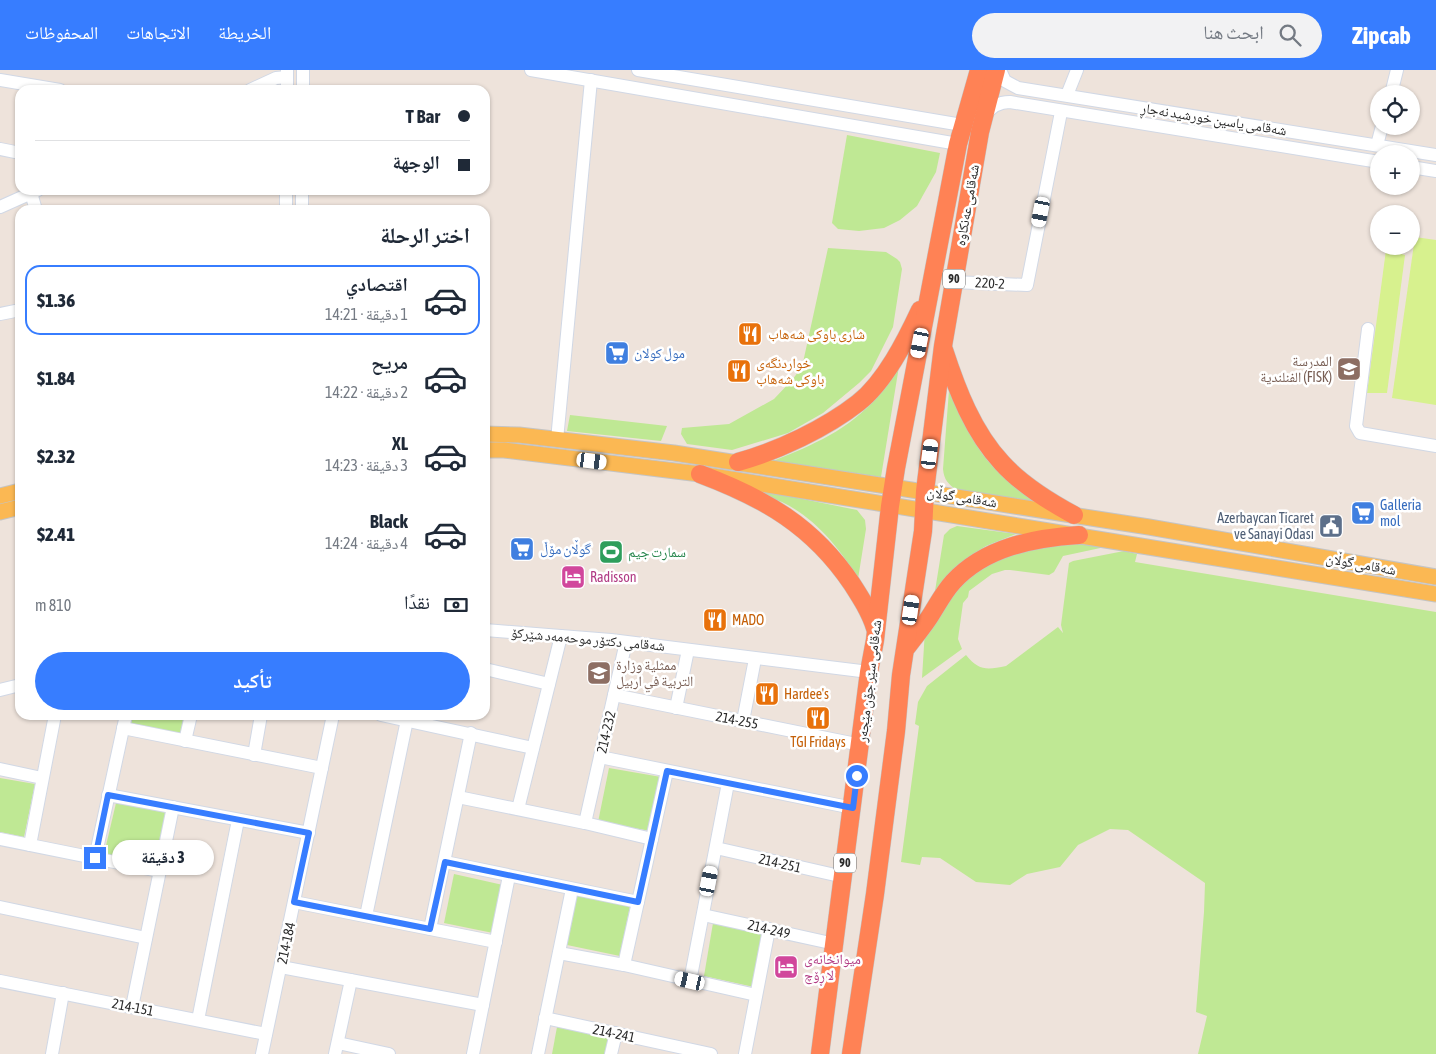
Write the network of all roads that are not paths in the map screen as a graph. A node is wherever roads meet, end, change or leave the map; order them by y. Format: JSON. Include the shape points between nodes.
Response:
{"nodes":[{"id":1,"x":303,"y":70,"type":"edge"},
{"id":2,"x":531,"y":70,"type":"edge"},
{"id":3,"x":638,"y":70,"type":"edge"},
{"id":4,"x":979,"y":70,"type":"edge"},
{"id":5,"x":998,"y":70,"type":"edge"},
{"id":6,"x":1077,"y":70,"type":"edge"},
{"id":7,"x":1397,"y":70,"type":"edge"},
{"id":8,"x":287,"y":73,"type":"edge"},
{"id":9,"x":0,"y":80,"type":"edge"},
{"id":10,"x":591,"y":80,"type":"junction"},
{"id":11,"x":30,"y":85,"type":"edge"},
{"id":12,"x":261,"y":85,"type":"edge"},
{"id":13,"x":303,"y":85,"type":"edge"},
{"id":14,"x":1393,"y":85,"type":"edge"},
{"id":15,"x":1023,"y":88,"type":"junction"},
{"id":16,"x":1067,"y":95,"type":"junction"},
{"id":17,"x":1020,"y":104,"type":"junction"},
{"id":18,"x":1061,"y":112,"type":"junction"},
{"id":19,"x":984,"y":118,"type":"junction"},
{"id":20,"x":938,"y":121,"type":"junction"},
{"id":21,"x":962,"y":125,"type":"junction"},
{"id":22,"x":1380,"y":135,"type":"edge"},
{"id":23,"x":934,"y":139,"type":"junction"},
{"id":24,"x":958,"y":144,"type":"junction"},
{"id":25,"x":1377,"y":145,"type":"joint"},
{"id":26,"x":0,"y":149,"type":"edge"},
{"id":27,"x":15,"y":152,"type":"edge"},
{"id":28,"x":1420,"y":152,"type":"edge"},
{"id":29,"x":1436,"y":155,"type":"edge"},
{"id":30,"x":1370,"y":161,"type":"edge"},
{"id":31,"x":1420,"y":168,"type":"edge"},
{"id":32,"x":1436,"y":171,"type":"edge"},
{"id":33,"x":27,"y":195,"type":"edge"},
{"id":34,"x":0,"y":207,"type":"edge"},
{"id":35,"x":953,"y":282,"type":"junction"},
{"id":36,"x":930,"y":289,"type":"junction"},
{"id":37,"x":15,"y":311,"type":"edge"},
{"id":38,"x":0,"y":314,"type":"edge"},
{"id":39,"x":1368,"y":329,"type":"dead end"},
{"id":40,"x":943,"y":346,"type":"junction"},
{"id":41,"x":490,"y":434,"type":"edge"},
{"id":42,"x":557,"y":440,"type":"junction"},
{"id":43,"x":1436,"y":446,"type":"edge"},
{"id":44,"x":490,"y":450,"type":"edge"},
{"id":45,"x":738,"y":462,"type":"junction"},
{"id":46,"x":700,"y":474,"type":"junction"},
{"id":47,"x":893,"y":487,"type":"junction"},
{"id":48,"x":925,"y":490,"type":"junction"},
{"id":49,"x":15,"y":492,"type":"edge"},
{"id":50,"x":0,"y":496,"type":"edge"},
{"id":51,"x":890,"y":506,"type":"junction"},
{"id":52,"x":15,"y":508,"type":"edge"},
{"id":53,"x":924,"y":510,"type":"junction"},
{"id":54,"x":0,"y":512,"type":"edge"},
{"id":55,"x":1074,"y":515,"type":"junction"},
{"id":56,"x":1079,"y":535,"type":"junction"},
{"id":57,"x":1408,"y":572,"type":"junction"},
{"id":58,"x":1436,"y":575,"type":"edge"},
{"id":59,"x":1406,"y":590,"type":"junction"},
{"id":60,"x":1436,"y":594,"type":"edge"},
{"id":61,"x":490,"y":630,"type":"edge"},
{"id":62,"x":561,"y":636,"type":"junction"},
{"id":63,"x":875,"y":640,"type":"junction"},
{"id":64,"x":626,"y":642,"type":"junction"},
{"id":65,"x":905,"y":649,"type":"junction"},
{"id":66,"x":688,"y":650,"type":"junction"},
{"id":67,"x":755,"y":659,"type":"junction"},
{"id":68,"x":490,"y":670,"type":"edge"},
{"id":69,"x":869,"y":672,"type":"junction"},
{"id":70,"x":549,"y":684,"type":"junction"},
{"id":71,"x":15,"y":687,"type":"edge"},
{"id":72,"x":0,"y":690,"type":"edge"},
{"id":73,"x":614,"y":695,"type":"junction"},
{"id":74,"x":676,"y":708,"type":"junction"},
{"id":75,"x":54,"y":720,"type":"edge"},
{"id":76,"x":125,"y":720,"type":"edge"},
{"id":77,"x":190,"y":720,"type":"edge"},
{"id":78,"x":259,"y":720,"type":"edge"},
{"id":79,"x":333,"y":720,"type":"edge"},
{"id":80,"x":407,"y":720,"type":"joint"},
{"id":81,"x":742,"y":720,"type":"junction"},
{"id":82,"x":123,"y":728,"type":"junction"},
{"id":83,"x":471,"y":734,"type":"junction"},
{"id":84,"x":185,"y":741,"type":"junction"},
{"id":85,"x":861,"y":744,"type":"junction"},
{"id":86,"x":533,"y":748,"type":"junction"},
{"id":87,"x":254,"y":755,"type":"junction"},
{"id":88,"x":600,"y":757,"type":"junction"},
{"id":89,"x":322,"y":768,"type":"junction"},
{"id":90,"x":0,"y":770,"type":"edge"},
{"id":91,"x":667,"y":771,"type":"junction"},
{"id":92,"x":42,"y":778,"type":"junction"},
{"id":93,"x":728,"y":783,"type":"junction"},
{"id":94,"x":108,"y":795,"type":"junction"},
{"id":95,"x":458,"y":797,"type":"junction"},
{"id":96,"x":173,"y":806,"type":"junction"},
{"id":97,"x":853,"y":808,"type":"junction"},
{"id":98,"x":518,"y":810,"type":"junction"},
{"id":99,"x":238,"y":820,"type":"junction"},
{"id":100,"x":585,"y":823,"type":"junction"},
{"id":101,"x":309,"y":833,"type":"junction"},
{"id":102,"x":0,"y":839,"type":"edge"},
{"id":103,"x":652,"y":839,"type":"junction"},
{"id":104,"x":30,"y":845,"type":"junction"},
{"id":105,"x":716,"y":848,"type":"junction"},
{"id":106,"x":95,"y":858,"type":"junction"},
{"id":107,"x":445,"y":862,"type":"junction"},
{"id":108,"x":159,"y":871,"type":"junction"},
{"id":109,"x":509,"y":876,"type":"junction"},
{"id":110,"x":844,"y":877,"type":"junction"},
{"id":111,"x":572,"y":889,"type":"junction"},
{"id":112,"x":294,"y":902,"type":"junction"},
{"id":113,"x":638,"y":902,"type":"junction"},
{"id":114,"x":0,"y":907,"type":"edge"},
{"id":115,"x":703,"y":915,"type":"junction"},
{"id":116,"x":366,"y":916,"type":"junction"},
{"id":117,"x":430,"y":929,"type":"junction"},
{"id":118,"x":769,"y":929,"type":"junction"},
{"id":119,"x":146,"y":938,"type":"junction"},
{"id":120,"x":496,"y":942,"type":"junction"},
{"id":121,"x":834,"y":944,"type":"junction"},
{"id":122,"x":559,"y":953,"type":"junction"},
{"id":123,"x":624,"y":965,"type":"junction"},
{"id":124,"x":281,"y":967,"type":"junction"},
{"id":125,"x":0,"y":980,"type":"edge"},
{"id":126,"x":351,"y":980,"type":"junction"},
{"id":127,"x":690,"y":981,"type":"junction"},
{"id":128,"x":63,"y":993,"type":"junction"},
{"id":129,"x":756,"y":995,"type":"junction"},
{"id":130,"x":483,"y":1005,"type":"junction"},
{"id":131,"x":132,"y":1007,"type":"junction"},
{"id":132,"x":545,"y":1018,"type":"junction"},
{"id":133,"x":198,"y":1020,"type":"junction"},
{"id":134,"x":266,"y":1034,"type":"junction"},
{"id":135,"x":616,"y":1034,"type":"junction"},
{"id":136,"x":337,"y":1048,"type":"edge"},
{"id":137,"x":678,"y":1051,"type":"edge"},
{"id":138,"x":52,"y":1054,"type":"edge"},
{"id":139,"x":262,"y":1054,"type":"edge"},
{"id":140,"x":388,"y":1054,"type":"edge"},
{"id":141,"x":474,"y":1054,"type":"edge"},
{"id":142,"x":538,"y":1054,"type":"edge"},
{"id":143,"x":611,"y":1054,"type":"edge"},
{"id":144,"x":711,"y":1054,"type":"edge"},
{"id":145,"x":745,"y":1054,"type":"edge"},
{"id":146,"x":820,"y":1054,"type":"edge"},
{"id":147,"x":851,"y":1054,"type":"edge"}],
"edges":[{"from":1,"to":13,"type":"street"},
{"from":2,"to":10,"type":"street"},
{"from":3,"to":20,"type":"street"},
{"from":4,"to":21,"type":"highway","name":"شەقامی عەنکاوە","number":"90"},
{"from":5,"to":15,"type":"street","name":"شەقامی یاسین خورشید نەجاڕ","via":[[1009,84]]},
{"from":5,"to":19,"type":"highway","name":"شەقامی عەنکاوە","number":"90"},
{"from":6,"to":16,"type":"street"},
{"from":7,"to":14,"type":"street"},
{"from":8,"to":12,"type":"street"},
{"from":9,"to":11,"type":"street"},
{"from":10,"to":23,"type":"street"},
{"from":10,"to":42,"type":"street"},
{"from":15,"to":16,"type":"street","name":"شەقامی یاسین خورشید نەجاڕ"},
{"from":15,"to":17,"type":"street","via":[[1015,95]]},
{"from":16,"to":25,"type":"street","name":"شەقامی یاسین خورشید نەجاڕ"},
{"from":17,"to":18,"type":"street","name":"شەقامی یاسین خورشید نەجاڕ"},
{"from":17,"to":19,"type":"street","name":"شەقامی یاسین خورشید نەجاڕ","via":[[1006,102],[997,105]]},
{"from":18,"to":30,"type":"street","name":"شەقامی یاسین خورشید نەجاڕ"},
{"from":18,"to":35,"type":"street","name":"220-2","via":[[1027,285]]},
{"from":19,"to":35,"type":"highway","name":"شەقامی عەنکاوە","number":"90"},
{"from":20,"to":21,"type":"street"},
{"from":20,"to":23,"type":"street","via":[[942,130]]},
{"from":21,"to":24,"type":"highway","name":"شەقامی عەنکاوە","number":"90"},
{"from":22,"to":25,"type":"street"},
{"from":23,"to":24,"type":"street"},
{"from":24,"to":36,"type":"highway","name":"شەقامی عەنکاوە","number":"90"},
{"from":26,"to":27,"type":"street"},
{"from":28,"to":29,"type":"street","name":"شەقامی یاسین خورشید نەجاڕ"},
{"from":31,"to":32,"type":"street"},
{"from":33,"to":34,"type":"street"},
{"from":35,"to":40,"type":"highway","name":"شەقامی عەنکاوە","number":"90"},
{"from":36,"to":45,"type":"highway","via":[[894,358],[859,402],[814,430],[755,458]]},
{"from":36,"to":47,"type":"highway","name":"شەقامی عەنکاوە","number":"90"},
{"from":37,"to":38,"type":"street"},
{"from":39,"to":43,"type":"street","via":[[1357,430]]},
{"from":40,"to":48,"type":"highway","name":"شەقامی عەنکاوە","number":"90"},
{"from":40,"to":55,"type":"highway","via":[[956,387],[991,450],[1002,464],[1037,493]]},
{"from":41,"to":42,"type":"main road","name":"شەقامی گوڵان"},
{"from":42,"to":45,"type":"main road","name":"شەقامی گوڵان"},
{"from":44,"to":46,"type":"main road","name":"شەقامی گوڵان"},
{"from":45,"to":47,"type":"main road","name":"شەقامی گوڵان"},
{"from":46,"to":51,"type":"main road","name":"شەقامی گوڵان"},
{"from":46,"to":63,"type":"highway","via":[[764,502],[791,518],[816,540],[842,570],[867,608]]},
{"from":47,"to":48,"type":"main road","name":"شەقامی گوڵان"},
{"from":47,"to":51,"type":"highway","name":"شەقامی سێر جۆن مێجەر","number":"90"},
{"from":48,"to":53,"type":"highway","number":"90"},
{"from":48,"to":55,"type":"main road","name":"شەقامی گوڵان"},
{"from":49,"to":50,"type":"main road"},
{"from":51,"to":53,"type":"main road","name":"شەقامی گوڵان"},
{"from":51,"to":63,"type":"highway","name":"شەقامی سێر جۆن مێجەر","number":"90"},
{"from":52,"to":54,"type":"main road"},
{"from":53,"to":56,"type":"main road","name":"شەقامی گوڵان"},
{"from":53,"to":65,"type":"highway","number":"90"},
{"from":55,"to":57,"type":"main road","name":"شەقامی گوڵان"},
{"from":56,"to":59,"type":"main road","name":"شەقامی گوڵان"},
{"from":56,"to":65,"type":"highway","via":[[1035,540],[975,563],[941,596],[932,614]]},
{"from":57,"to":58,"type":"main road","name":"شەقامی گوڵان"},
{"from":57,"to":59,"type":"main road","via":[[1398,578],[1400,587]]},
{"from":59,"to":60,"type":"main road","name":"شەقامی گوڵان"},
{"from":61,"to":62,"type":"street","name":"شەقامی دکتۆر موحەمەد شێرکۆ"},
{"from":62,"to":64,"type":"street","name":"شەقامی دکتۆر موحەمەد شێرکۆ"},
{"from":62,"to":70,"type":"street"},
{"from":63,"to":69,"type":"highway","name":"شەقامی سێر جۆن مێجەر","number":"90"},
{"from":64,"to":66,"type":"street","name":"شەقامی دکتۆر موحەمەد شێرکۆ"},
{"from":64,"to":73,"type":"street","name":"214-232"},
{"from":65,"to":147,"type":"highway","number":"90","via":[[875,894]]},
{"from":66,"to":67,"type":"street","name":"شەقامی دکتۆر موحەمەد شێرکۆ"},
{"from":66,"to":74,"type":"street"},
{"from":67,"to":69,"type":"street","name":"شەقامی دکتۆر موحەمەد شێرکۆ"},
{"from":67,"to":81,"type":"street"},
{"from":68,"to":70,"type":"street"},
{"from":69,"to":85,"type":"highway","name":"شەقامی سێر جۆن مێجەر","number":"90"},
{"from":70,"to":86,"type":"street"},
{"from":71,"to":72,"type":"street"},
{"from":73,"to":74,"type":"street","name":"214-255"},
{"from":73,"to":88,"type":"street","name":"214-232"},
{"from":74,"to":81,"type":"street","name":"214-255"},
{"from":75,"to":92,"type":"street"},
{"from":76,"to":82,"type":"street"},
{"from":77,"to":84,"type":"street"},
{"from":78,"to":87,"type":"street"},
{"from":79,"to":89,"type":"street","name":"214-184"},
{"from":80,"to":83,"type":"street"},
{"from":80,"to":116,"type":"street"},
{"from":81,"to":85,"type":"street","name":"214-255"},
{"from":82,"to":84,"type":"street"},
{"from":82,"to":94,"type":"street"},
{"from":83,"to":86,"type":"street"},
{"from":83,"to":95,"type":"street"},
{"from":84,"to":87,"type":"street"},
{"from":85,"to":97,"type":"highway","name":"شەقامی سێر جۆن مێجەر","number":"90"},
{"from":86,"to":98,"type":"street"},
{"from":87,"to":89,"type":"street"},
{"from":88,"to":91,"type":"street"},
{"from":88,"to":100,"type":"street","name":"214-232"},
{"from":89,"to":101,"type":"street","name":"214-184"},
{"from":90,"to":92,"type":"street"},
{"from":91,"to":93,"type":"street"},
{"from":91,"to":103,"type":"street"},
{"from":92,"to":104,"type":"street"},
{"from":93,"to":97,"type":"street"},
{"from":93,"to":105,"type":"street"},
{"from":94,"to":96,"type":"street"},
{"from":94,"to":106,"type":"street"},
{"from":95,"to":98,"type":"street"},
{"from":95,"to":107,"type":"street"},
{"from":96,"to":99,"type":"street"},
{"from":96,"to":108,"type":"street"},
{"from":97,"to":110,"type":"highway","name":"شەقامی سێر جۆن مێجەر","number":"90"},
{"from":98,"to":100,"type":"street"},
{"from":99,"to":101,"type":"street"},
{"from":99,"to":133,"type":"street"},
{"from":100,"to":103,"type":"street"},
{"from":101,"to":112,"type":"street","name":"214-184"},
{"from":102,"to":104,"type":"street"},
{"from":103,"to":113,"type":"street"},
{"from":104,"to":106,"type":"street"},
{"from":105,"to":110,"type":"street","name":"214-251"},
{"from":105,"to":115,"type":"street"},
{"from":106,"to":108,"type":"street"},
{"from":107,"to":109,"type":"street"},
{"from":107,"to":117,"type":"street"},
{"from":108,"to":119,"type":"street"},
{"from":109,"to":111,"type":"street"},
{"from":109,"to":120,"type":"street"},
{"from":110,"to":121,"type":"highway","name":"شەقامی سێر جۆن مێجەر","number":"90"},
{"from":111,"to":113,"type":"street"},
{"from":111,"to":122,"type":"street"},
{"from":112,"to":116,"type":"street"},
{"from":112,"to":124,"type":"street","name":"214-184"},
{"from":113,"to":123,"type":"street"},
{"from":114,"to":119,"type":"street"},
{"from":115,"to":118,"type":"street","name":"214-249"},
{"from":115,"to":127,"type":"street"},
{"from":116,"to":117,"type":"street"},
{"from":117,"to":120,"type":"street"},
{"from":118,"to":121,"type":"street","name":"214-249"},
{"from":118,"to":129,"type":"street"},
{"from":119,"to":131,"type":"street"},
{"from":120,"to":130,"type":"street"},
{"from":121,"to":146,"type":"highway","name":"شەقامی سێر جۆن مێجەر","number":"90"},
{"from":122,"to":123,"type":"street"},
{"from":122,"to":132,"type":"street"},
{"from":123,"to":127,"type":"street"},
{"from":124,"to":126,"type":"street"},
{"from":124,"to":134,"type":"street","name":"214-184"},
{"from":125,"to":128,"type":"street","name":"214-151"},
{"from":126,"to":130,"type":"street"},
{"from":126,"to":136,"type":"street"},
{"from":127,"to":129,"type":"street"},
{"from":128,"to":131,"type":"street","name":"214-151"},
{"from":128,"to":138,"type":"street"},
{"from":129,"to":145,"type":"street"},
{"from":130,"to":141,"type":"street"},
{"from":131,"to":133,"type":"street","name":"214-151"},
{"from":132,"to":135,"type":"street","name":"214-241"},
{"from":132,"to":142,"type":"street"},
{"from":133,"to":134,"type":"street","name":"214-151"},
{"from":134,"to":139,"type":"street","name":"214-184"},
{"from":135,"to":137,"type":"street","name":"214-241"},
{"from":135,"to":143,"type":"street"},
{"from":136,"to":140,"type":"street"},
{"from":137,"to":144,"type":"street","name":"214-241"}]}
